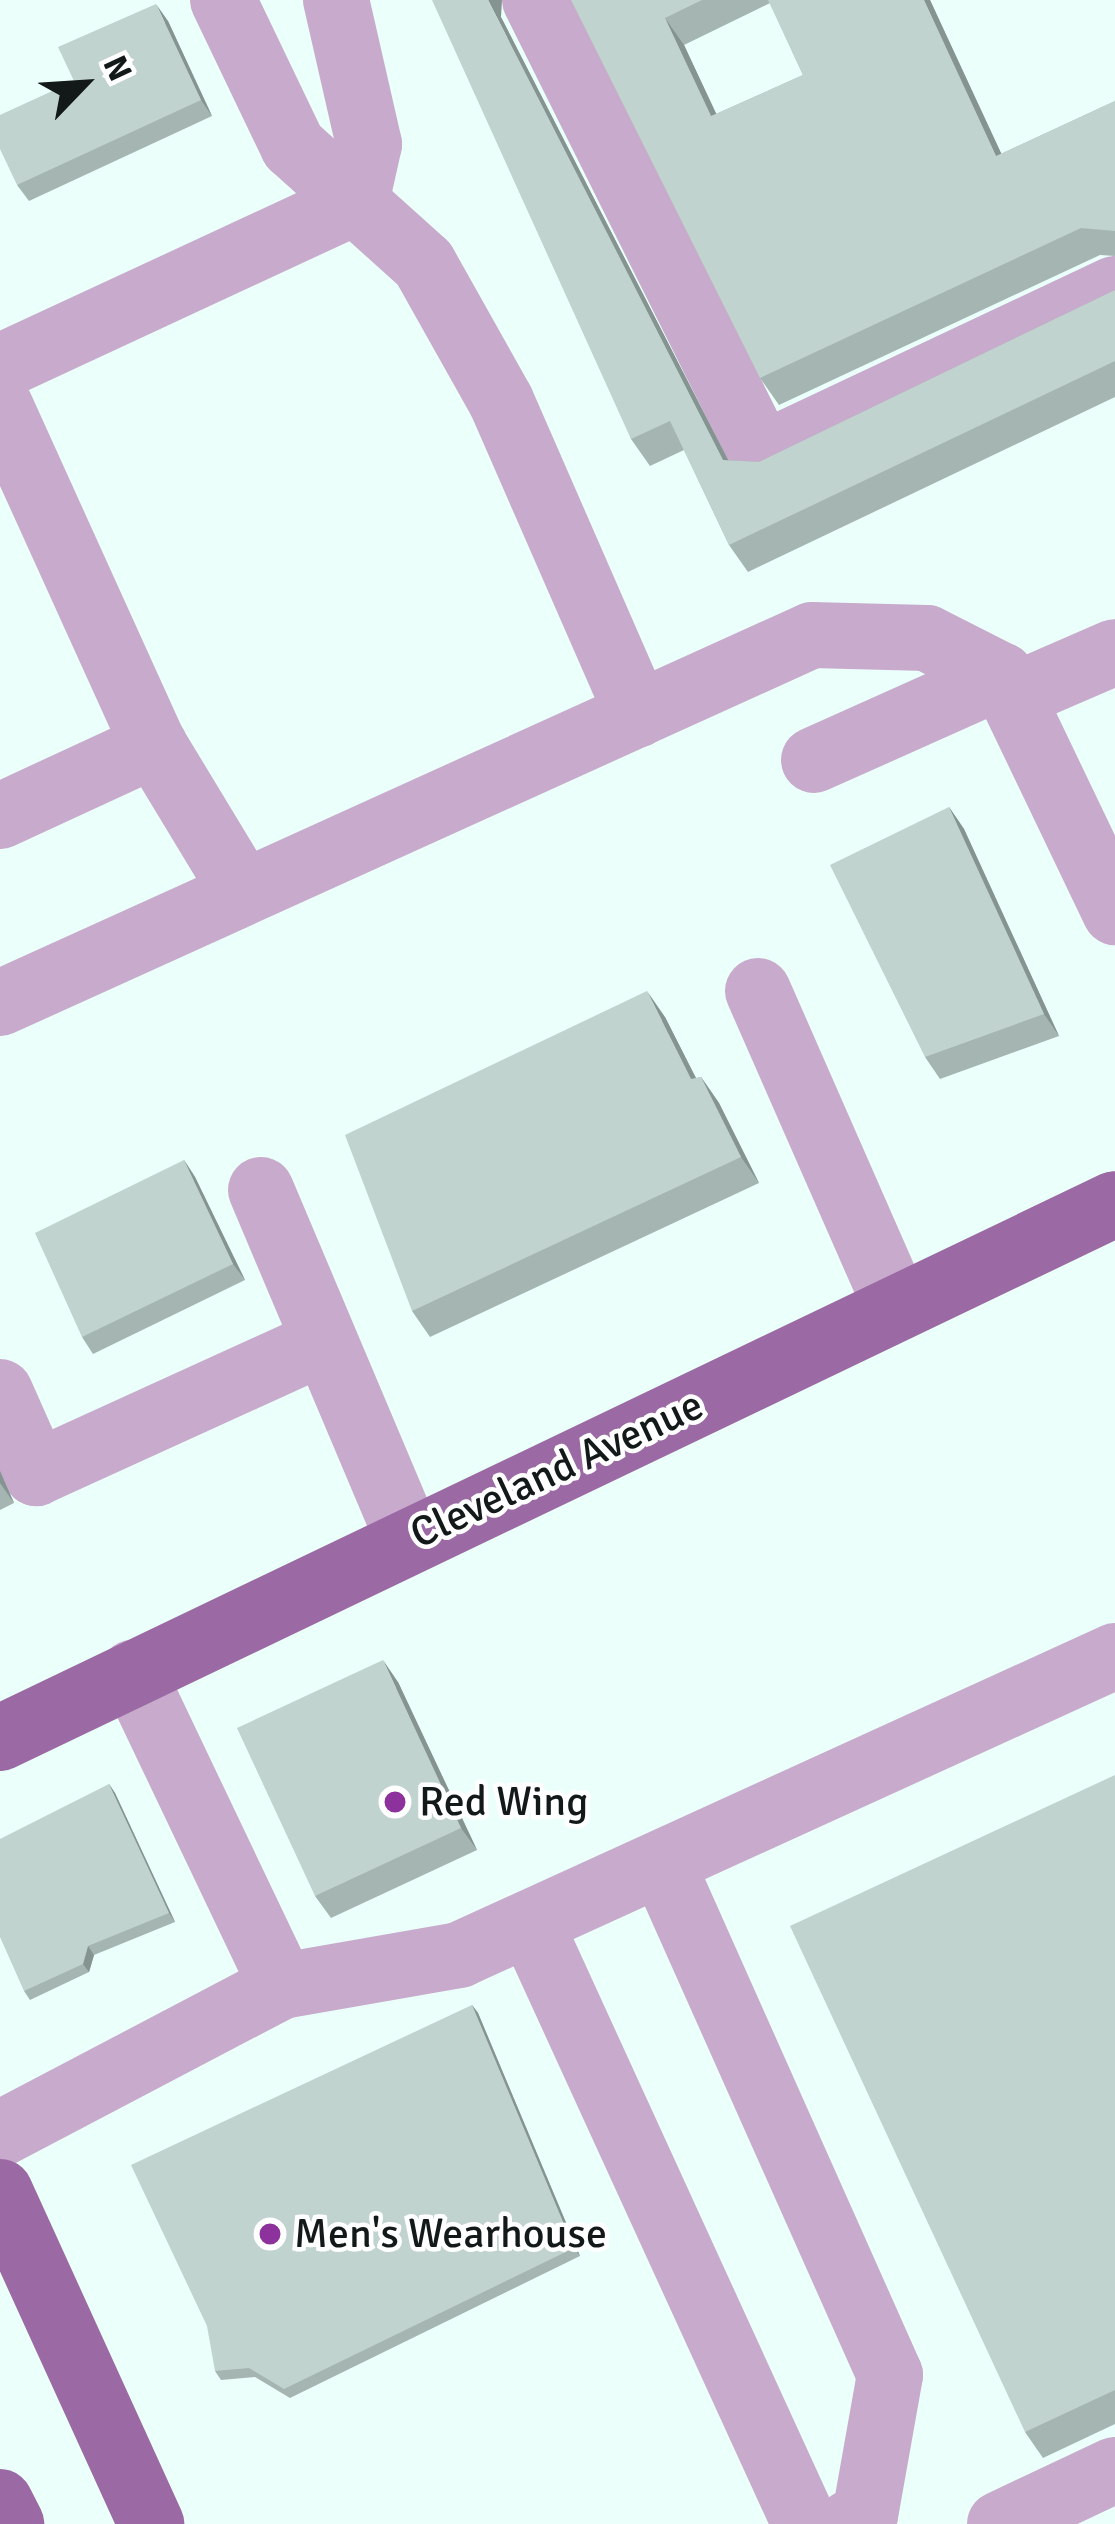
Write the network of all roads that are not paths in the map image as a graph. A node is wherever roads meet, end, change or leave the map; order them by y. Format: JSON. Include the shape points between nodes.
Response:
{"nodes":[{"id":1,"x":223,"y":0,"type":"edge"},
{"id":2,"x":336,"y":0,"type":"edge"},
{"id":3,"x":535,"y":0,"type":"edge"},
{"id":4,"x":356,"y":202,"type":"junction"},
{"id":5,"x":1115,"y":289,"type":"edge"},
{"id":6,"x":0,"y":367,"type":"edge"},
{"id":7,"x":0,"y":406,"type":"edge"},
{"id":8,"x":1115,"y":652,"type":"edge"},
{"id":9,"x":1006,"y":687,"type":"junction"},
{"id":10,"x":638,"y":714,"type":"junction"},
{"id":11,"x":154,"y":745,"type":"junction"},
{"id":12,"x":814,"y":760,"type":"dead end"},
{"id":13,"x":0,"y":816,"type":"edge"},
{"id":14,"x":243,"y":892,"type":"junction"},
{"id":15,"x":1115,"y":912,"type":"edge"},
{"id":16,"x":758,"y":992,"type":"dead end"},
{"id":17,"x":0,"y":1003,"type":"edge"},
{"id":18,"x":261,"y":1190,"type":"dead end"},
{"id":19,"x":1115,"y":1204,"type":"edge"},
{"id":20,"x":897,"y":1308,"type":"junction"},
{"id":21,"x":324,"y":1342,"type":"junction"},
{"id":22,"x":0,"y":1392,"type":"edge"},
{"id":23,"x":409,"y":1541,"type":"junction"},
{"id":24,"x":1115,"y":1656,"type":"edge"},
{"id":25,"x":133,"y":1673,"type":"junction"},
{"id":26,"x":0,"y":1738,"type":"edge"},
{"id":27,"x":664,"y":1868,"type":"junction"},
{"id":28,"x":530,"y":1923,"type":"junction"},
{"id":29,"x":282,"y":1986,"type":"junction"},
{"id":30,"x":0,"y":2134,"type":"edge"},
{"id":31,"x":0,"y":2192,"type":"edge"},
{"id":32,"x":1115,"y":2470,"type":"edge"},
{"id":33,"x":0,"y":2502,"type":"edge"},
{"id":34,"x":852,"y":2522,"type":"edge"},
{"id":35,"x":11,"y":2524,"type":"edge"},
{"id":36,"x":151,"y":2524,"type":"edge"},
{"id":37,"x":1000,"y":2524,"type":"edge"}],
"edges":[{"from":1,"to":4,"type":"street","via":[[292,146]]},
{"from":2,"to":4,"type":"street","via":[[369,144]]},
{"from":3,"to":5,"type":"street","via":[[762,455]]},
{"from":4,"to":6,"type":"street"},
{"from":4,"to":10,"type":"street","via":[[424,264],[501,401]]},
{"from":7,"to":11,"type":"street"},
{"from":8,"to":9,"type":"street"},
{"from":9,"to":10,"type":"street","via":[[927,638],[812,635]]},
{"from":9,"to":12,"type":"street"},
{"from":9,"to":15,"type":"street"},
{"from":10,"to":14,"type":"street"},
{"from":11,"to":13,"type":"street"},
{"from":11,"to":14,"type":"street"},
{"from":14,"to":17,"type":"street"},
{"from":16,"to":20,"type":"street"},
{"from":18,"to":21,"type":"street"},
{"from":19,"to":20,"type":"main road","name":"Cleveland Avenue"},
{"from":20,"to":23,"type":"main road","name":"Cleveland Avenue"},
{"from":21,"to":22,"type":"street","via":[[36,1473]]},
{"from":21,"to":23,"type":"street"},
{"from":23,"to":25,"type":"main road","name":"Cleveland Avenue"},
{"from":24,"to":27,"type":"street"},
{"from":25,"to":26,"type":"main road","name":"Cleveland Avenue"},
{"from":25,"to":29,"type":"street"},
{"from":27,"to":28,"type":"street"},
{"from":27,"to":34,"type":"street","via":[[890,2375]]},
{"from":28,"to":29,"type":"street","via":[[460,1955]]},
{"from":28,"to":34,"type":"street"},
{"from":29,"to":30,"type":"street"},
{"from":31,"to":36,"type":"main road"},
{"from":32,"to":37,"type":"street"},
{"from":33,"to":35,"type":"main road"}]}
